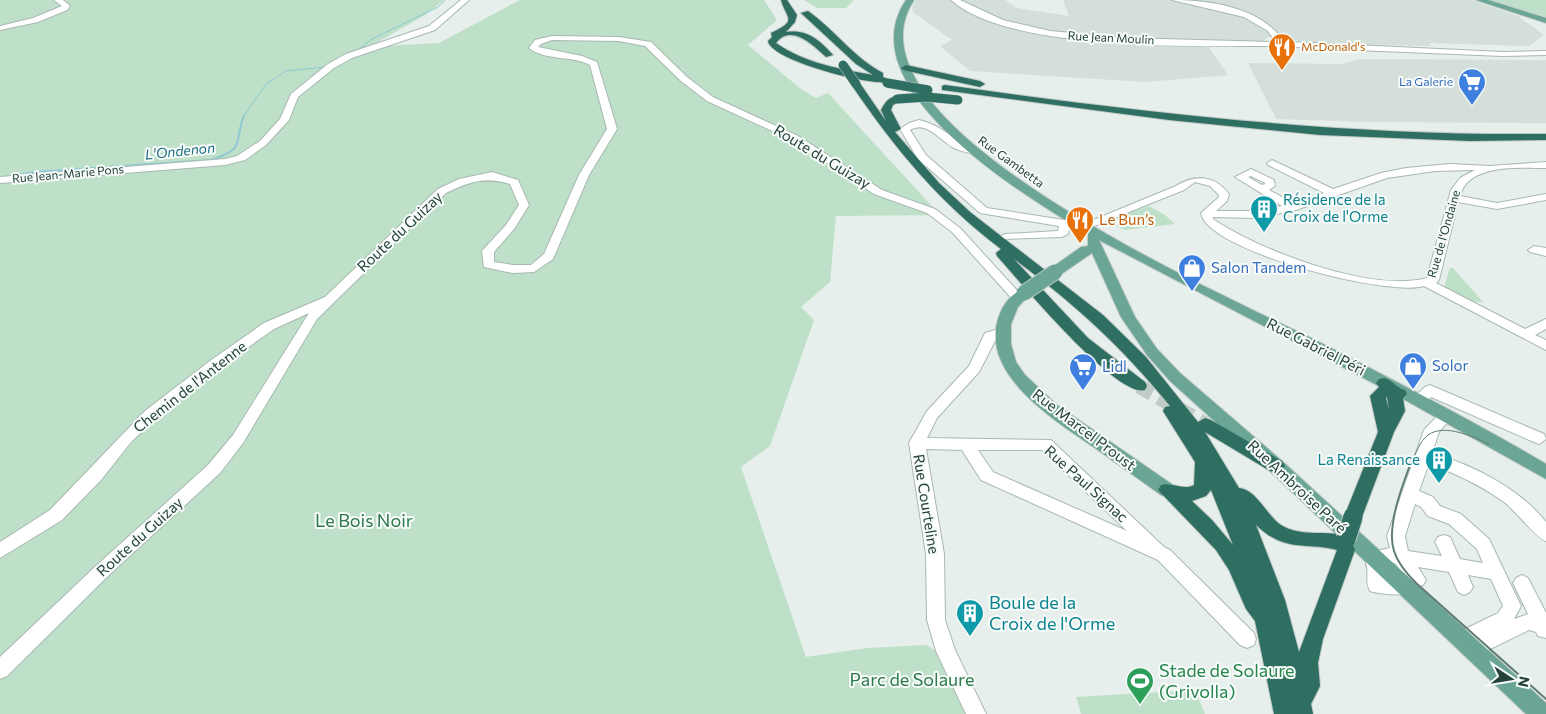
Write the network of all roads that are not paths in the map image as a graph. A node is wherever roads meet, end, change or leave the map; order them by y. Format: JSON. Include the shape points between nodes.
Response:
{"nodes":[{"id":1,"x":58,"y":0,"type":"edge"},
{"id":2,"x":465,"y":0,"type":"edge"},
{"id":3,"x":785,"y":0,"type":"edge"},
{"id":4,"x":910,"y":0,"type":"edge"},
{"id":5,"x":955,"y":0,"type":"edge"},
{"id":6,"x":1176,"y":0,"type":"edge"},
{"id":7,"x":1480,"y":0,"type":"edge"},
{"id":8,"x":805,"y":13,"type":"junction"},
{"id":9,"x":1546,"y":21,"type":"edge"},
{"id":10,"x":0,"y":28,"type":"edge"},
{"id":11,"x":1275,"y":41,"type":"junction"},
{"id":12,"x":1546,"y":53,"type":"edge"},
{"id":13,"x":835,"y":61,"type":"junction"},
{"id":14,"x":906,"y":68,"type":"junction"},
{"id":15,"x":886,"y":80,"type":"junction"},
{"id":16,"x":851,"y":82,"type":"junction"},
{"id":17,"x":944,"y":89,"type":"junction"},
{"id":18,"x":1096,"y":114,"type":"junction"},
{"id":19,"x":1195,"y":122,"type":"junction"},
{"id":20,"x":1217,"y":126,"type":"junction"},
{"id":21,"x":1546,"y":139,"type":"edge"},
{"id":22,"x":972,"y":151,"type":"junction"},
{"id":23,"x":1272,"y":164,"type":"dead end"},
{"id":24,"x":1546,"y":166,"type":"edge"},
{"id":25,"x":1492,"y":168,"type":"junction"},
{"id":26,"x":0,"y":180,"type":"edge"},
{"id":27,"x":1261,"y":189,"type":"dead end"},
{"id":28,"x":943,"y":192,"type":"junction"},
{"id":29,"x":1335,"y":194,"type":"junction"},
{"id":30,"x":1546,"y":197,"type":"edge"},
{"id":31,"x":1454,"y":198,"type":"junction"},
{"id":32,"x":1293,"y":208,"type":"junction"},
{"id":33,"x":1207,"y":213,"type":"junction"},
{"id":34,"x":1080,"y":226,"type":"junction"},
{"id":35,"x":1005,"y":237,"type":"dead end"},
{"id":36,"x":1096,"y":249,"type":"junction"},
{"id":37,"x":1002,"y":253,"type":"junction"},
{"id":38,"x":1428,"y":284,"type":"junction"},
{"id":39,"x":1021,"y":295,"type":"junction"},
{"id":40,"x":327,"y":300,"type":"junction"},
{"id":41,"x":1546,"y":323,"type":"edge"},
{"id":42,"x":1002,"y":332,"type":"junction"},
{"id":43,"x":1525,"y":335,"type":"junction"},
{"id":44,"x":1546,"y":346,"type":"edge"},
{"id":45,"x":1139,"y":386,"type":"tunnel mouth"},
{"id":46,"x":1400,"y":392,"type":"junction"},
{"id":47,"x":1440,"y":412,"type":"junction"},
{"id":48,"x":1206,"y":424,"type":"tunnel mouth"},
{"id":49,"x":1539,"y":438,"type":"dead end"},
{"id":50,"x":917,"y":443,"type":"junction"},
{"id":51,"x":966,"y":444,"type":"junction"},
{"id":52,"x":1431,"y":458,"type":"dead end"},
{"id":53,"x":1204,"y":462,"type":"junction"},
{"id":54,"x":1276,"y":466,"type":"junction"},
{"id":55,"x":1546,"y":472,"type":"edge"},
{"id":56,"x":1231,"y":487,"type":"junction"},
{"id":57,"x":1167,"y":490,"type":"junction"},
{"id":58,"x":1410,"y":494,"type":"junction"},
{"id":59,"x":1546,"y":534,"type":"edge"},
{"id":60,"x":1344,"y":541,"type":"junction"},
{"id":61,"x":1444,"y":542,"type":"dead end"},
{"id":62,"x":0,"y":551,"type":"edge"},
{"id":63,"x":1164,"y":555,"type":"junction"},
{"id":64,"x":1400,"y":556,"type":"junction"},
{"id":65,"x":1373,"y":558,"type":"junction"},
{"id":66,"x":1454,"y":566,"type":"junction"},
{"id":67,"x":1497,"y":573,"type":"junction"},
{"id":68,"x":1412,"y":584,"type":"junction"},
{"id":69,"x":1522,"y":584,"type":"dead end"},
{"id":70,"x":1464,"y":587,"type":"dead end"},
{"id":71,"x":1266,"y":620,"type":"junction"},
{"id":72,"x":1544,"y":627,"type":"edge"},
{"id":73,"x":1247,"y":639,"type":"dead end"},
{"id":74,"x":1467,"y":644,"type":"junction"},
{"id":75,"x":0,"y":670,"type":"edge"},
{"id":76,"x":1296,"y":710,"type":"edge"},
{"id":77,"x":976,"y":714,"type":"edge"},
{"id":78,"x":1542,"y":714,"type":"edge"}],
"edges":[{"from":1,"to":10,"type":"street","via":[[66,6],[35,20]]},
{"from":2,"to":26,"type":"street","name":"Rue Jean-Marie Pons","via":[[432,28],[349,56],[331,66],[294,96],[284,120],[263,143],[241,158],[225,162]]},
{"from":3,"to":8,"type":"highway"},
{"from":3,"to":13,"type":"highway"},
{"from":3,"to":15,"type":"highway","via":[[793,15],[792,22],[766,42],[775,50],[810,65]]},
{"from":4,"to":14,"type":"main road","name":"Rue Gambetta","via":[[898,28],[899,46]]},
{"from":5,"to":11,"type":"street","name":"Rue Jean Moulin","via":[[1009,25],[1062,35],[1102,39]]},
{"from":6,"to":11,"type":"street","via":[[1244,14],[1266,25]]},
{"from":7,"to":9,"type":"main road"},
{"from":8,"to":13,"type":"highway"},
{"from":8,"to":15,"type":"highway","via":[[860,64]]},
{"from":11,"to":12,"type":"street","name":"Rue Jean Moulin","via":[[1282,46]]},
{"from":13,"to":15,"type":"highway","via":[[804,35],[782,35],[772,41],[781,51],[814,63]]},
{"from":13,"to":16,"type":"highway","bridge":true},
{"from":14,"to":19,"type":"highway","via":[[1065,101]]},
{"from":14,"to":22,"type":"main road","name":"Rue Gambetta","via":[[938,116]]},
{"from":15,"to":17,"type":"highway","bridge":true},
{"from":16,"to":28,"type":"highway","via":[[894,140]]},
{"from":16,"to":37,"type":"highway","via":[[882,133],[929,190]]},
{"from":17,"to":18,"type":"highway"},
{"from":17,"to":19,"type":"highway"},
{"from":18,"to":20,"type":"highway"},
{"from":18,"to":28,"type":"highway","bridge":true,"via":[[927,97],[897,99],[887,106],[890,120]]},
{"from":19,"to":20,"type":"highway"},
{"from":20,"to":21,"type":"highway","via":[[1386,141],[1463,143]]},
{"from":22,"to":34,"type":"main road","name":"Rue Gambetta"},
{"from":22,"to":34,"type":"street","via":[[953,144],[931,126],[915,124],[905,129],[922,157],[984,212]]},
{"from":23,"to":29,"type":"street","via":[[1294,170]]},
{"from":24,"to":25,"type":"street","name":"Rue de l'Ondaine"},
{"from":25,"to":29,"type":"street","via":[[1475,166],[1388,174]]},
{"from":25,"to":31,"type":"street","name":"Rue de l'Ondaine","via":[[1464,180]]},
{"from":27,"to":32,"type":"street"},
{"from":28,"to":56,"type":"highway","via":[[963,213],[1073,297],[1122,340],[1176,402]]},
{"from":29,"to":32,"type":"street"},
{"from":30,"to":31,"type":"street","via":[[1497,206]]},
{"from":31,"to":38,"type":"street","name":"Rue de l'Ondaine","via":[[1433,280]]},
{"from":32,"to":33,"type":"street","via":[[1222,216]]},
{"from":33,"to":34,"type":"street","via":[[1223,199],[1224,194],[1214,184],[1195,180]]},
{"from":33,"to":38,"type":"street","via":[[1210,222],[1247,243],[1312,267],[1394,286]]},
{"from":34,"to":35,"type":"street","via":[[1062,234]]},
{"from":34,"to":36,"type":"main road","name":"Rue Ambroise Paré"},
{"from":34,"to":46,"type":"main road","name":"Rue Gabriel Péri"},
{"from":36,"to":39,"type":"main road","bridge":true,"via":[[1086,250]]},
{"from":36,"to":54,"type":"main road","name":"Rue Ambroise Paré","via":[[1128,317],[1152,352],[1175,377]]},
{"from":37,"to":45,"type":"highway","via":[[1074,333],[1104,361]]},
{"from":37,"to":53,"type":"highway","via":[[1089,319],[1129,359],[1166,404]]},
{"from":38,"to":43,"type":"street"},
{"from":39,"to":40,"type":"street","name":"Route du Guizay","via":[[956,230],[931,212],[878,192],[795,138],[710,99],[648,44],[618,39],[552,38],[538,42],[533,48],[584,58],[594,64],[612,129],[584,175],[549,256],[534,268],[513,269],[488,264],[488,251],[510,227],[524,205],[514,182],[492,175],[473,178],[442,191]]},
{"from":39,"to":42,"type":"main road","via":[[1007,312]]},
{"from":40,"to":62,"type":"street","name":"Chemin de l'Antenne","via":[[269,326],[215,364],[150,415],[56,515]]},
{"from":40,"to":75,"type":"street","name":"Route du Guizay","via":[[300,335],[238,438],[214,469]]},
{"from":41,"to":43,"type":"street"},
{"from":42,"to":50,"type":"street","name":"Rue Courteline","via":[[990,336],[972,372],[933,414]]},
{"from":42,"to":57,"type":"main road","name":"Rue Marcel Proust","via":[[1009,362],[1030,390],[1059,415]]},
{"from":43,"to":44,"type":"street"},
{"from":46,"to":47,"type":"main road","name":"Rue Gabriel Péri"},
{"from":46,"to":49,"type":"street","via":[[1430,390]]},
{"from":46,"to":60,"type":"highway","bridge":true,"via":[[1398,408]]},
{"from":47,"to":55,"type":"main road"},
{"from":47,"to":58,"type":"street"},
{"from":48,"to":54,"type":"highway"},
{"from":50,"to":51,"type":"street","name":"Rue Paul Signac"},
{"from":50,"to":77,"type":"street","name":"Rue Courteline","via":[[935,554],[936,620],[946,651]]},
{"from":51,"to":63,"type":"street","name":"Rue Paul Signac","via":[[987,476]]},
{"from":51,"to":63,"type":"street","name":"Rue Paul Signac","via":[[1046,444]]},
{"from":52,"to":59,"type":"street","via":[[1479,479],[1516,502],[1530,513]]},
{"from":53,"to":57,"type":"highway","via":[[1200,492],[1183,494]]},
{"from":53,"to":71,"type":"highway","via":[[1244,546]]},
{"from":54,"to":65,"type":"main road","name":"Rue Ambroise Paré"},
{"from":56,"to":60,"type":"highway","via":[[1249,502],[1267,525],[1279,532],[1306,541]]},
{"from":56,"to":76,"type":"highway","via":[[1268,574],[1286,635]]},
{"from":57,"to":71,"type":"highway","via":[[1225,548],[1237,566],[1252,604]]},
{"from":58,"to":64,"type":"street","via":[[1396,536]]},
{"from":58,"to":67,"type":"street","via":[[1427,502],[1434,511],[1455,519],[1483,544]]},
{"from":60,"to":76,"type":"highway","via":[[1343,563],[1313,639],[1308,686]]},
{"from":61,"to":66,"type":"street"},
{"from":63,"to":73,"type":"street","name":"Rue Paul Signac"},
{"from":64,"to":65,"type":"street"},
{"from":64,"to":66,"type":"street"},
{"from":64,"to":68,"type":"street"},
{"from":65,"to":68,"type":"street","via":[[1379,573],[1376,586]]},
{"from":66,"to":67,"type":"street"},
{"from":66,"to":70,"type":"street"},
{"from":67,"to":74,"type":"street","via":[[1512,606],[1505,618]]},
{"from":68,"to":74,"type":"main road"},
{"from":69,"to":72,"type":"street"},
{"from":71,"to":76,"type":"highway"},
{"from":72,"to":74,"type":"street","via":[[1528,622]]},
{"from":74,"to":78,"type":"main road"}]}
